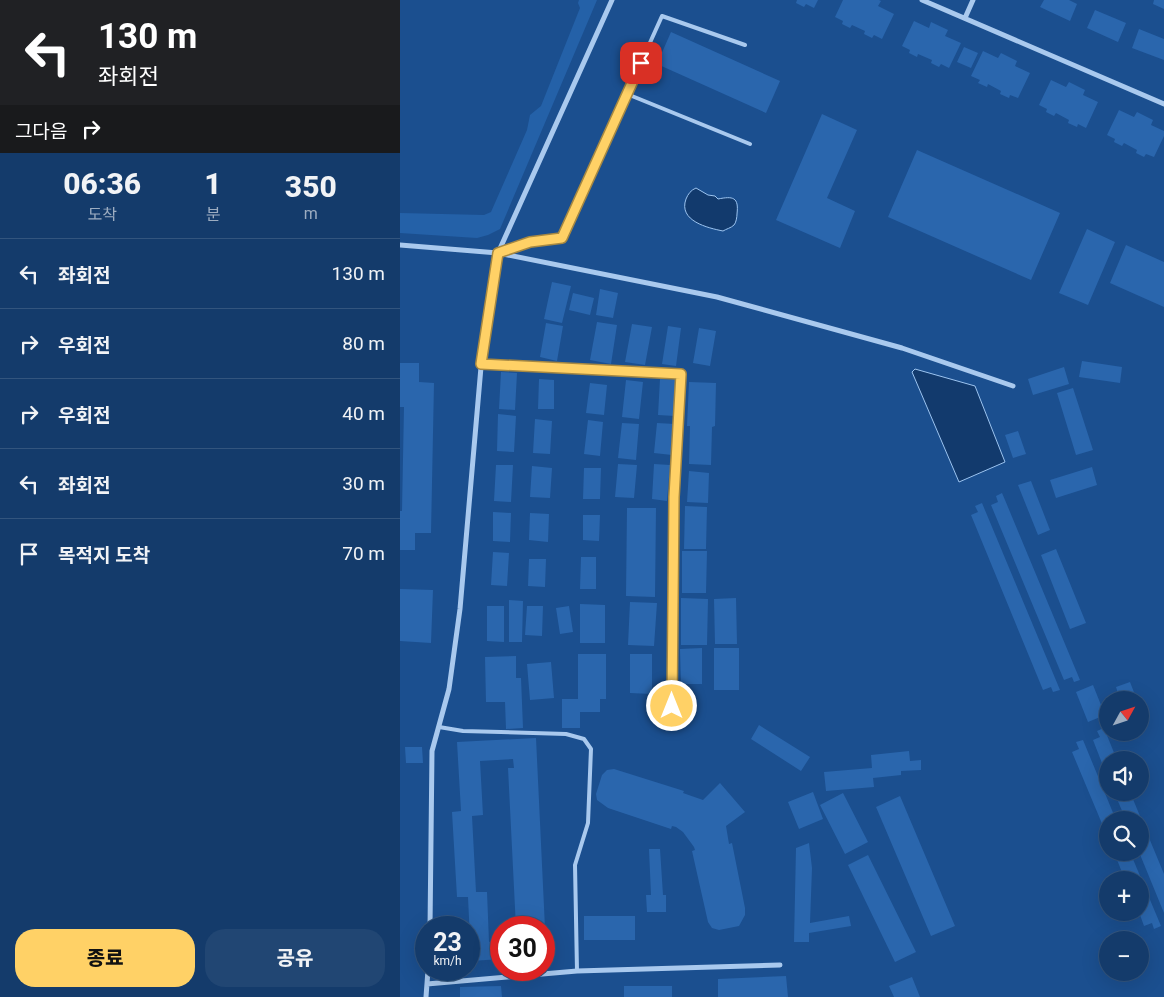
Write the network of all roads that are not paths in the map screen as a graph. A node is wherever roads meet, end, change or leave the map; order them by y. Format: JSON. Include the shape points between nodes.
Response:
{"nodes":[{"id":1,"x":612,"y":0,"type":"edge"},
{"id":2,"x":922,"y":0,"type":"edge"},
{"id":3,"x":973,"y":0,"type":"edge"},
{"id":4,"x":964,"y":18,"type":"junction"},
{"id":5,"x":745,"y":45,"type":"dead end"},
{"id":6,"x":627,"y":94,"type":"junction"},
{"id":7,"x":1164,"y":104,"type":"edge"},
{"id":8,"x":750,"y":144,"type":"dead end"},
{"id":9,"x":400,"y":245,"type":"edge"},
{"id":10,"x":498,"y":253,"type":"junction"},
{"id":11,"x":481,"y":364,"type":"junction"},
{"id":12,"x":1013,"y":386,"type":"dead end"},
{"id":13,"x":672,"y":706,"type":"dead end"},
{"id":14,"x":438,"y":727,"type":"junction"},
{"id":15,"x":430,"y":916,"type":"edge"},
{"id":16,"x":780,"y":965,"type":"dead end"},
{"id":17,"x":577,"y":971,"type":"junction"},
{"id":18,"x":427,"y":981,"type":"edge"},
{"id":19,"x":427,"y":984,"type":"junction"},
{"id":20,"x":426,"y":997,"type":"edge"}],
"edges":[{"from":1,"to":10,"type":"street"},
{"from":2,"to":4,"type":"street"},
{"from":3,"to":4,"type":"street"},
{"from":4,"to":7,"type":"street"},
{"from":5,"to":6,"type":"lane","via":[[662,16]]},
{"from":6,"to":8,"type":"lane"},
{"from":6,"to":10,"type":"lane","via":[[562,238],[530,242]]},
{"from":9,"to":10,"type":"street"},
{"from":10,"to":11,"type":"street"},
{"from":10,"to":12,"type":"street","via":[[717,297],[902,348]]},
{"from":11,"to":13,"type":"street","via":[[681,374],[674,497]]},
{"from":11,"to":14,"type":"street","via":[[460,609],[449,689]]},
{"from":14,"to":15,"type":"street","via":[[432,752]]},
{"from":14,"to":17,"type":"lane","via":[[463,731],[566,734],[584,739],[591,749],[588,824],[574,866]]},
{"from":16,"to":17,"type":"street"},
{"from":17,"to":19,"type":"street"},
{"from":18,"to":19,"type":"street"},
{"from":19,"to":20,"type":"street"}]}
